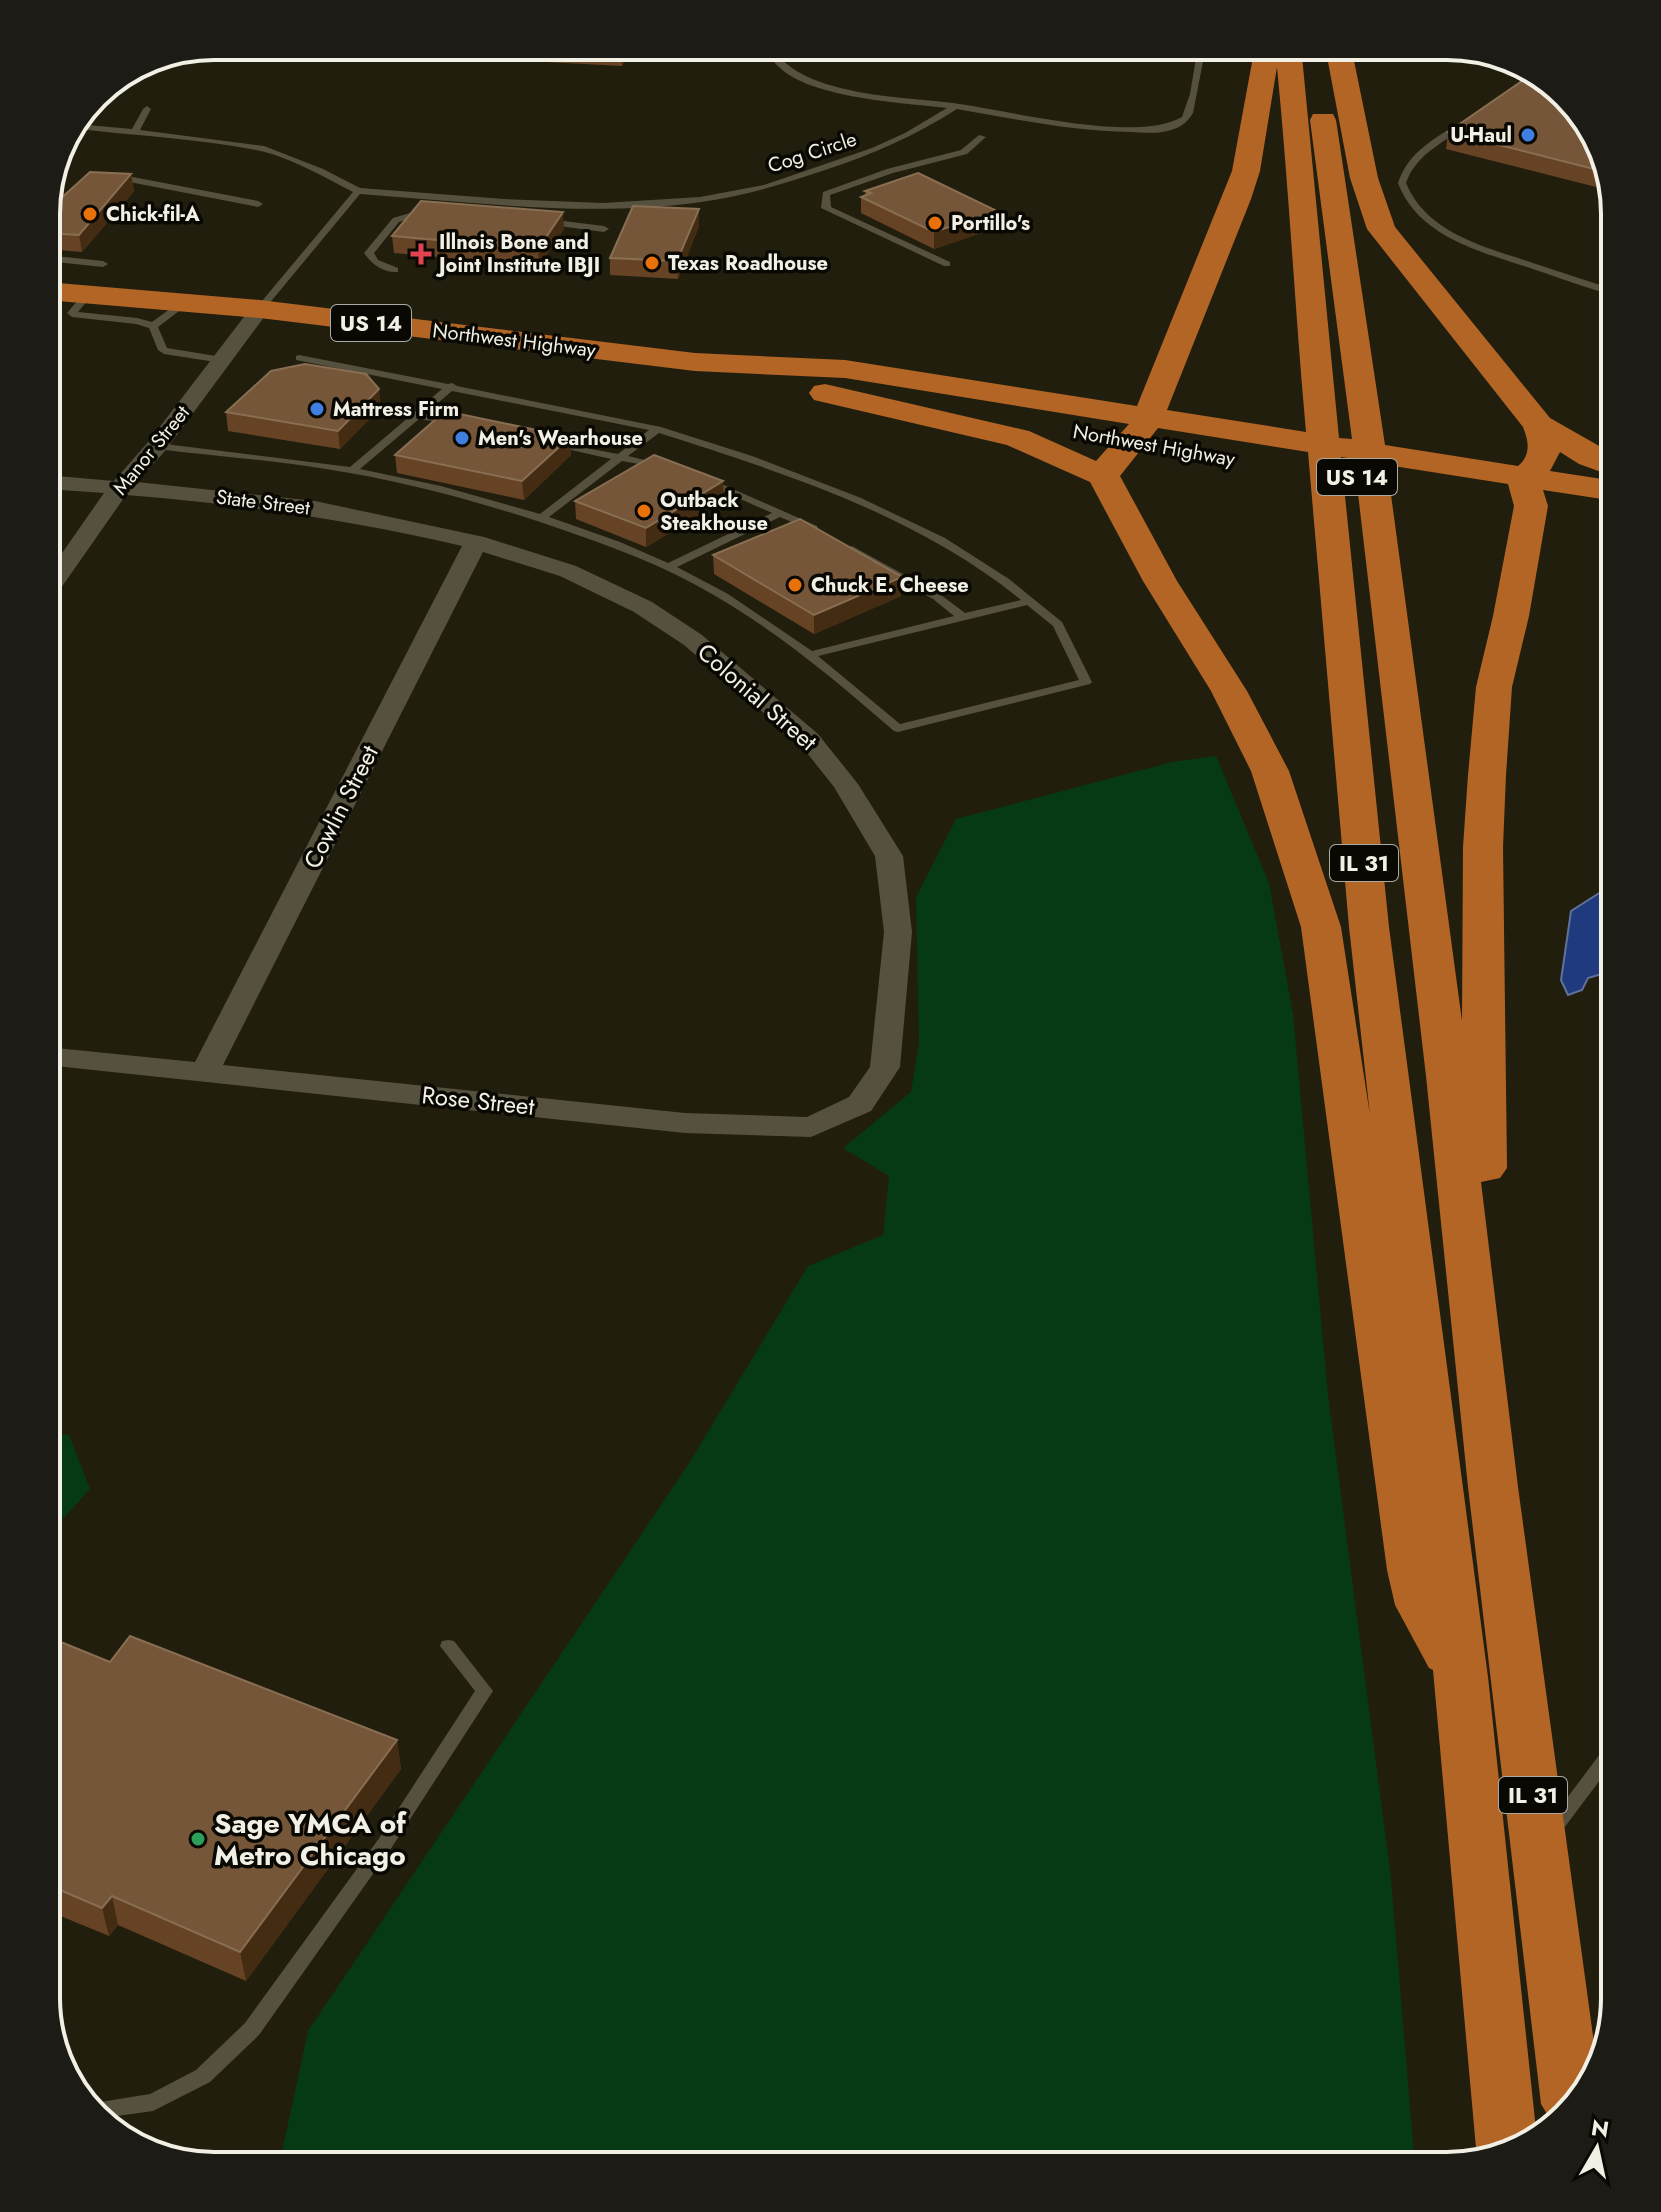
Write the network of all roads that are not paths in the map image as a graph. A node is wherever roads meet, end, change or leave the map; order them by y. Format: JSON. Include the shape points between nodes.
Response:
{"nodes":[{"id":1,"x":775,"y":60,"type":"edge"},
{"id":2,"x":1199,"y":60,"type":"edge"},
{"id":3,"x":1266,"y":60,"type":"edge"},
{"id":4,"x":1290,"y":60,"type":"edge"},
{"id":5,"x":1316,"y":60,"type":"edge"},
{"id":6,"x":1341,"y":60,"type":"edge"},
{"id":7,"x":955,"y":106,"type":"junction"},
{"id":8,"x":147,"y":109,"type":"dead end"},
{"id":9,"x":1468,"y":122,"type":"edge"},
{"id":10,"x":87,"y":127,"type":"edge"},
{"id":11,"x":135,"y":132,"type":"junction"},
{"id":12,"x":982,"y":137,"type":"dead end"},
{"id":13,"x":107,"y":177,"type":"edge"},
{"id":14,"x":358,"y":191,"type":"junction"},
{"id":15,"x":258,"y":204,"type":"dead end"},
{"id":16,"x":435,"y":210,"type":"edge"},
{"id":17,"x":539,"y":220,"type":"edge"},
{"id":18,"x":604,"y":229,"type":"dead end"},
{"id":19,"x":60,"y":259,"type":"edge"},
{"id":20,"x":103,"y":264,"type":"dead end"},
{"id":21,"x":947,"y":264,"type":"dead end"},
{"id":22,"x":395,"y":270,"type":"dead end"},
{"id":23,"x":1601,"y":288,"type":"edge"},
{"id":24,"x":60,"y":292,"type":"edge"},
{"id":25,"x":87,"y":295,"type":"junction"},
{"id":26,"x":184,"y":303,"type":"junction"},
{"id":27,"x":260,"y":309,"type":"junction"},
{"id":28,"x":153,"y":326,"type":"junction"},
{"id":29,"x":299,"y":358,"type":"dead end"},
{"id":30,"x":222,"y":360,"type":"junction"},
{"id":31,"x":695,"y":362,"type":"junction"},
{"id":32,"x":452,"y":386,"type":"junction"},
{"id":33,"x":825,"y":393,"type":"junction"},
{"id":34,"x":419,"y":416,"type":"junction"},
{"id":35,"x":1539,"y":425,"type":"junction"},
{"id":36,"x":465,"y":426,"type":"edge"},
{"id":37,"x":657,"y":429,"type":"junction"},
{"id":38,"x":1141,"y":429,"type":"junction"},
{"id":39,"x":543,"y":441,"type":"edge"},
{"id":40,"x":157,"y":446,"type":"junction"},
{"id":41,"x":621,"y":457,"type":"junction"},
{"id":42,"x":1601,"y":461,"type":"edge"},
{"id":43,"x":352,"y":470,"type":"junction"},
{"id":44,"x":674,"y":470,"type":"edge"},
{"id":45,"x":1103,"y":476,"type":"junction"},
{"id":46,"x":701,"y":478,"type":"edge"},
{"id":47,"x":60,"y":483,"type":"edge"},
{"id":48,"x":119,"y":489,"type":"junction"},
{"id":49,"x":1527,"y":491,"type":"junction"},
{"id":50,"x":1601,"y":491,"type":"edge"},
{"id":51,"x":781,"y":513,"type":"junction"},
{"id":52,"x":1601,"y":515,"type":"edge"},
{"id":53,"x":540,"y":519,"type":"junction"},
{"id":54,"x":826,"y":535,"type":"edge"},
{"id":55,"x":838,"y":541,"type":"edge"},
{"id":56,"x":476,"y":542,"type":"junction"},
{"id":57,"x":668,"y":567,"type":"junction"},
{"id":58,"x":60,"y":573,"type":"edge"},
{"id":59,"x":1029,"y":601,"type":"junction"},
{"id":60,"x":963,"y":617,"type":"junction"},
{"id":61,"x":809,"y":655,"type":"junction"},
{"id":62,"x":60,"y":1057,"type":"edge"},
{"id":63,"x":885,"y":1067,"type":"joint"},
{"id":64,"x":205,"y":1071,"type":"junction"},
{"id":65,"x":1493,"y":1487,"type":"junction"},
{"id":66,"x":448,"y":1646,"type":"dead end"},
{"id":67,"x":1461,"y":1677,"type":"junction"},
{"id":68,"x":1601,"y":1766,"type":"edge"},
{"id":69,"x":1539,"y":1848,"type":"junction"},
{"id":70,"x":1570,"y":2090,"type":"edge"},
{"id":71,"x":106,"y":2108,"type":"edge"},
{"id":72,"x":1506,"y":2140,"type":"edge"}],
"edges":[{"from":1,"to":7,"type":"lane","via":[[808,82],[833,89]]},
{"from":2,"to":7,"type":"lane","via":[[1187,118],[1175,129],[1112,130]]},
{"from":3,"to":38,"type":"main road","via":[[1237,199]]},
{"from":4,"to":67,"type":"main road","number":"IL 31","via":[[1369,927]]},
{"from":5,"to":65,"type":"main road","number":"IL 31","via":[[1448,1076]]},
{"from":6,"to":35,"type":"main road","via":[[1364,178],[1381,229]]},
{"from":7,"to":14,"type":"lane","name":"Cog Circle","via":[[911,135],[858,156],[749,191],[705,198],[576,203]]},
{"from":8,"to":11,"type":"lane"},
{"from":9,"to":23,"type":"lane","via":[[1407,168],[1402,183],[1411,200],[1448,234],[1470,245]]},
{"from":10,"to":11,"type":"lane","name":"Cog Circle"},
{"from":11,"to":14,"type":"lane","name":"Cog Circle","via":[[261,148]]},
{"from":12,"to":21,"type":"lane","via":[[964,152],[826,194],[826,208]]},
{"from":13,"to":15,"type":"lane"},
{"from":14,"to":27,"type":"lane"},
{"from":16,"to":22,"type":"lane","via":[[396,220],[369,253],[375,262]]},
{"from":17,"to":18,"type":"lane"},
{"from":19,"to":20,"type":"lane"},
{"from":24,"to":25,"type":"main road","name":"Northwest Highway","number":"US 14"},
{"from":25,"to":26,"type":"main road","name":"Northwest Highway","number":"US 14"},
{"from":25,"to":28,"type":"lane","via":[[72,313]]},
{"from":26,"to":27,"type":"main road","name":"Northwest Highway","number":"US 14"},
{"from":26,"to":28,"type":"lane"},
{"from":27,"to":30,"type":"street","name":"Manor Street"},
{"from":27,"to":31,"type":"main road","name":"Northwest Highway","number":"US 14"},
{"from":28,"to":30,"type":"lane","via":[[163,350]]},
{"from":29,"to":32,"type":"lane"},
{"from":30,"to":40,"type":"street","name":"Manor Street"},
{"from":31,"to":33,"type":"main road","name":"Northwest Highway","number":"US 14"},
{"from":31,"to":38,"type":"main road","name":"Northwest Highway","number":"US 14","via":[[845,369]]},
{"from":32,"to":34,"type":"lane"},
{"from":32,"to":37,"type":"lane"},
{"from":33,"to":38,"type":"main road","name":"Northwest Highway","number":"US 14"},
{"from":33,"to":45,"type":"main road","via":[[1018,438]]},
{"from":34,"to":36,"type":"lane"},
{"from":34,"to":43,"type":"lane"},
{"from":35,"to":42,"type":"main road"},
{"from":35,"to":49,"type":"main road","via":[[1546,457]]},
{"from":37,"to":41,"type":"lane"},
{"from":37,"to":59,"type":"lane","via":[[857,500],[941,540]]},
{"from":38,"to":45,"type":"main road"},
{"from":38,"to":49,"type":"main road","name":"Northwest Highway","number":"US 14"},
{"from":39,"to":41,"type":"lane"},
{"from":40,"to":43,"type":"lane"},
{"from":40,"to":48,"type":"street","name":"Manor Street"},
{"from":41,"to":44,"type":"lane"},
{"from":41,"to":53,"type":"lane"},
{"from":43,"to":53,"type":"lane"},
{"from":45,"to":67,"type":"main road","via":[[1270,771],[1321,927],[1413,1570],[1421,1605]]},
{"from":46,"to":51,"type":"lane"},
{"from":47,"to":48,"type":"street","name":"State Street"},
{"from":48,"to":56,"type":"street","name":"State Street","via":[[315,508]]},
{"from":48,"to":58,"type":"street","name":"Manor Street"},
{"from":49,"to":50,"type":"main road","name":"Northwest Highway","number":"US 14"},
{"from":49,"to":52,"type":"main road","name":"Northwest Highway","number":"US 14"},
{"from":49,"to":65,"type":"main road","via":[[1511,616],[1494,687],[1483,847],[1483,1133]]},
{"from":51,"to":54,"type":"lane"},
{"from":51,"to":57,"type":"lane"},
{"from":53,"to":57,"type":"lane"},
{"from":55,"to":60,"type":"lane"},
{"from":56,"to":63,"type":"street","name":"Colonial Street","via":[[568,571],[643,607],[693,640],[798,729],[845,784],[889,856],[898,932]]},
{"from":56,"to":64,"type":"street","name":"Cowlin Street"},
{"from":57,"to":61,"type":"lane"},
{"from":59,"to":60,"type":"lane"},
{"from":59,"to":61,"type":"lane","via":[[1058,624],[1086,682],[898,728]]},
{"from":60,"to":61,"type":"lane"},
{"from":62,"to":64,"type":"street","name":"Rose Street"},
{"from":63,"to":64,"type":"street","name":"Rose Street","via":[[860,1104],[811,1127],[685,1123]]},
{"from":65,"to":69,"type":"main road","number":"IL 31"},
{"from":66,"to":71,"type":"lane","via":[[484,1691],[386,1842],[252,2029],[203,2076],[153,2102]]},
{"from":67,"to":72,"type":"main road","number":"IL 31"},
{"from":68,"to":69,"type":"lane"},
{"from":69,"to":70,"type":"main road","number":"IL 31"}]}
